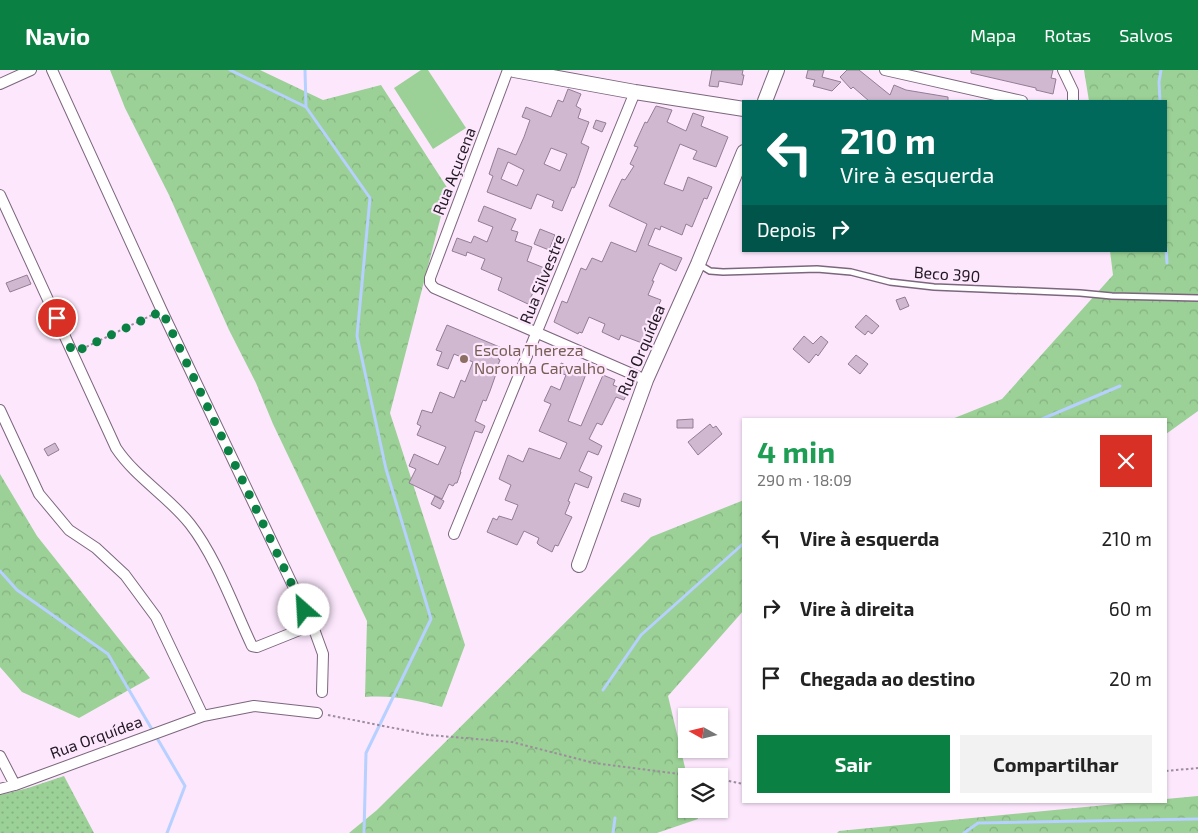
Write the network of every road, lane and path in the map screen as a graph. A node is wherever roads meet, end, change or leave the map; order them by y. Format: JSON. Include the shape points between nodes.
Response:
{"nodes":[{"id":1,"x":31,"y":70,"type":"edge"},
{"id":2,"x":52,"y":70,"type":"edge"},
{"id":3,"x":508,"y":70,"type":"edge"},
{"id":4,"x":514,"y":70,"type":"edge"},
{"id":5,"x":777,"y":70,"type":"edge"},
{"id":6,"x":885,"y":70,"type":"edge"},
{"id":7,"x":1063,"y":70,"type":"edge"},
{"id":8,"x":0,"y":84,"type":"edge"},
{"id":9,"x":635,"y":92,"type":"junction"},
{"id":10,"x":764,"y":100,"type":"edge"},
{"id":11,"x":1018,"y":100,"type":"edge"},
{"id":12,"x":1073,"y":100,"type":"edge"},
{"id":13,"x":742,"y":109,"type":"edge"},
{"id":14,"x":741,"y":166,"type":"edge"},
{"id":15,"x":0,"y":195,"type":"edge"},
{"id":16,"x":698,"y":264,"type":"junction"},
{"id":17,"x":1198,"y":298,"type":"edge"},
{"id":18,"x":162,"y":311,"type":"junction"},
{"id":19,"x":536,"y":333,"type":"junction"},
{"id":20,"x":73,"y":353,"type":"junction"},
{"id":21,"x":646,"y":380,"type":"junction"},
{"id":22,"x":0,"y":410,"type":"edge"},
{"id":23,"x":454,"y":534,"type":"dead end"},
{"id":24,"x":579,"y":565,"type":"dead end"},
{"id":25,"x":312,"y":625,"type":"junction"},
{"id":26,"x":322,"y":692,"type":"dead end"},
{"id":27,"x":317,"y":713,"type":"joint"},
{"id":28,"x":203,"y":716,"type":"junction"},
{"id":29,"x":0,"y":756,"type":"edge"},
{"id":30,"x":1198,"y":768,"type":"edge"},
{"id":31,"x":1167,"y":771,"type":"edge"},
{"id":32,"x":678,"y":774,"type":"edge"},
{"id":33,"x":728,"y":781,"type":"edge"},
{"id":34,"x":742,"y":784,"type":"edge"},
{"id":35,"x":15,"y":785,"type":"junction"},
{"id":36,"x":0,"y":788,"type":"edge"}],
"edges":[{"from":1,"to":8,"type":"street"},
{"from":2,"to":18,"type":"street"},
{"from":3,"to":19,"type":"street","name":"Rua Açucena","via":[[430,283],[434,288]]},
{"from":4,"to":9,"type":"street"},
{"from":5,"to":10,"type":"street"},
{"from":6,"to":11,"type":"street"},
{"from":7,"to":12,"type":"street","via":[[1073,91]]},
{"from":9,"to":13,"type":"street"},
{"from":9,"to":19,"type":"street","name":"Rua Silvestre"},
{"from":14,"to":16,"type":"street","name":"Rua Orquídea"},
{"from":15,"to":20,"type":"street"},
{"from":16,"to":17,"type":"lane","name":"Beco 390","via":[[710,271],[723,272],[850,272],[890,282],[934,287]]},
{"from":16,"to":21,"type":"street","name":"Rua Orquídea"},
{"from":18,"to":20,"type":"path"},
{"from":18,"to":25,"type":"street"},
{"from":19,"to":21,"type":"street"},
{"from":19,"to":23,"type":"street","name":"Rua Silvestre"},
{"from":20,"to":25,"type":"street","via":[[116,448],[190,525],[210,555],[252,646],[257,647]]},
{"from":21,"to":24,"type":"street","name":"Rua Orquídea"},
{"from":22,"to":28,"type":"street","via":[[39,494],[69,530],[96,548],[125,575],[156,617]]},
{"from":25,"to":26,"type":"street","via":[[323,654]]},
{"from":27,"to":28,"type":"street","name":"Rua Orquídea","via":[[254,706]]},
{"from":27,"to":32,"type":"path","via":[[429,735],[512,742],[594,763]]},
{"from":28,"to":35,"type":"street","name":"Rua Orquídea"},
{"from":29,"to":35,"type":"street"},
{"from":30,"to":31,"type":"path"},
{"from":33,"to":34,"type":"path"},
{"from":35,"to":36,"type":"street","name":"Rua Orquídea"}]}
